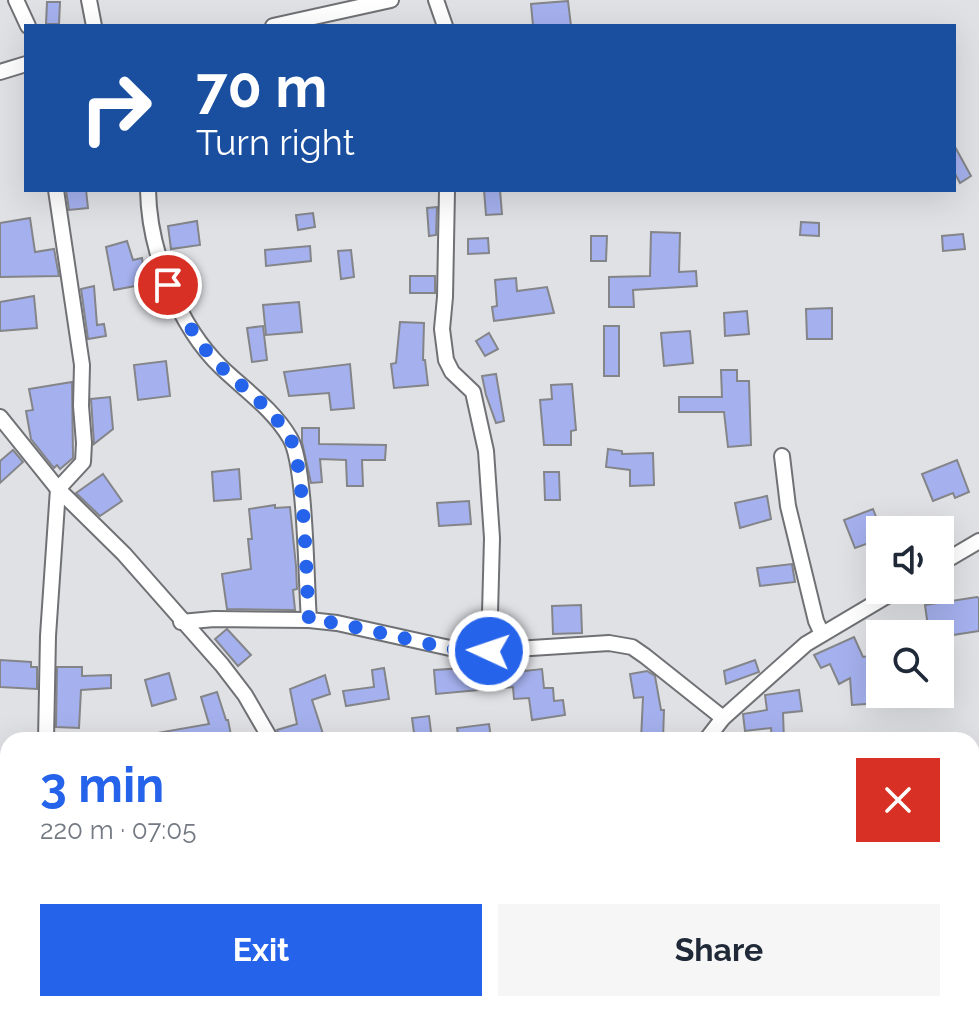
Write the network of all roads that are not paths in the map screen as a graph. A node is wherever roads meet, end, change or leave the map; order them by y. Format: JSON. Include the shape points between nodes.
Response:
{"nodes":[{"id":1,"x":16,"y":0,"type":"edge"},
{"id":2,"x":89,"y":0,"type":"edge"},
{"id":3,"x":391,"y":0,"type":"edge"},
{"id":4,"x":432,"y":1,"type":"edge"},
{"id":5,"x":27,"y":24,"type":"edge"},
{"id":6,"x":94,"y":24,"type":"edge"},
{"id":7,"x":282,"y":24,"type":"edge"},
{"id":8,"x":444,"y":24,"type":"edge"},
{"id":9,"x":24,"y":69,"type":"edge"},
{"id":10,"x":0,"y":72,"type":"edge"},
{"id":11,"x":56,"y":192,"type":"edge"},
{"id":12,"x":148,"y":192,"type":"edge"},
{"id":13,"x":447,"y":192,"type":"edge"},
{"id":14,"x":0,"y":417,"type":"edge"},
{"id":15,"x":782,"y":456,"type":"dead end"},
{"id":16,"x":58,"y":489,"type":"junction"},
{"id":17,"x":979,"y":541,"type":"edge"},
{"id":18,"x":954,"y":556,"type":"edge"},
{"id":19,"x":873,"y":604,"type":"edge"},
{"id":20,"x":309,"y":620,"type":"junction"},
{"id":21,"x":181,"y":622,"type":"junction"},
{"id":22,"x":822,"y":634,"type":"junction"},
{"id":23,"x":489,"y":651,"type":"junction"},
{"id":24,"x":723,"y":718,"type":"junction"},
{"id":25,"x":46,"y":732,"type":"edge"},
{"id":26,"x":266,"y":732,"type":"edge"},
{"id":27,"x":712,"y":732,"type":"edge"}],
"edges":[{"from":1,"to":5,"type":"street"},
{"from":2,"to":6,"type":"street"},
{"from":3,"to":7,"type":"street"},
{"from":4,"to":8,"type":"street"},
{"from":9,"to":10,"type":"street"},
{"from":11,"to":16,"type":"street","via":[[82,365],[84,443],[83,462]]},
{"from":12,"to":20,"type":"street","via":[[168,285],[197,340],[250,390],[291,440],[301,496]]},
{"from":13,"to":23,"type":"street","via":[[442,329],[446,360],[473,392],[486,451],[492,538]]},
{"from":14,"to":16,"type":"street"},
{"from":15,"to":22,"type":"street","via":[[788,506]]},
{"from":16,"to":21,"type":"street","via":[[124,554]]},
{"from":16,"to":25,"type":"street"},
{"from":17,"to":18,"type":"street"},
{"from":19,"to":22,"type":"street"},
{"from":20,"to":21,"type":"street"},
{"from":20,"to":23,"type":"street","via":[[456,650]]},
{"from":21,"to":26,"type":"street","via":[[238,685]]},
{"from":22,"to":24,"type":"street"},
{"from":23,"to":24,"type":"street","via":[[568,644],[632,647]]},
{"from":24,"to":27,"type":"street"}]}
